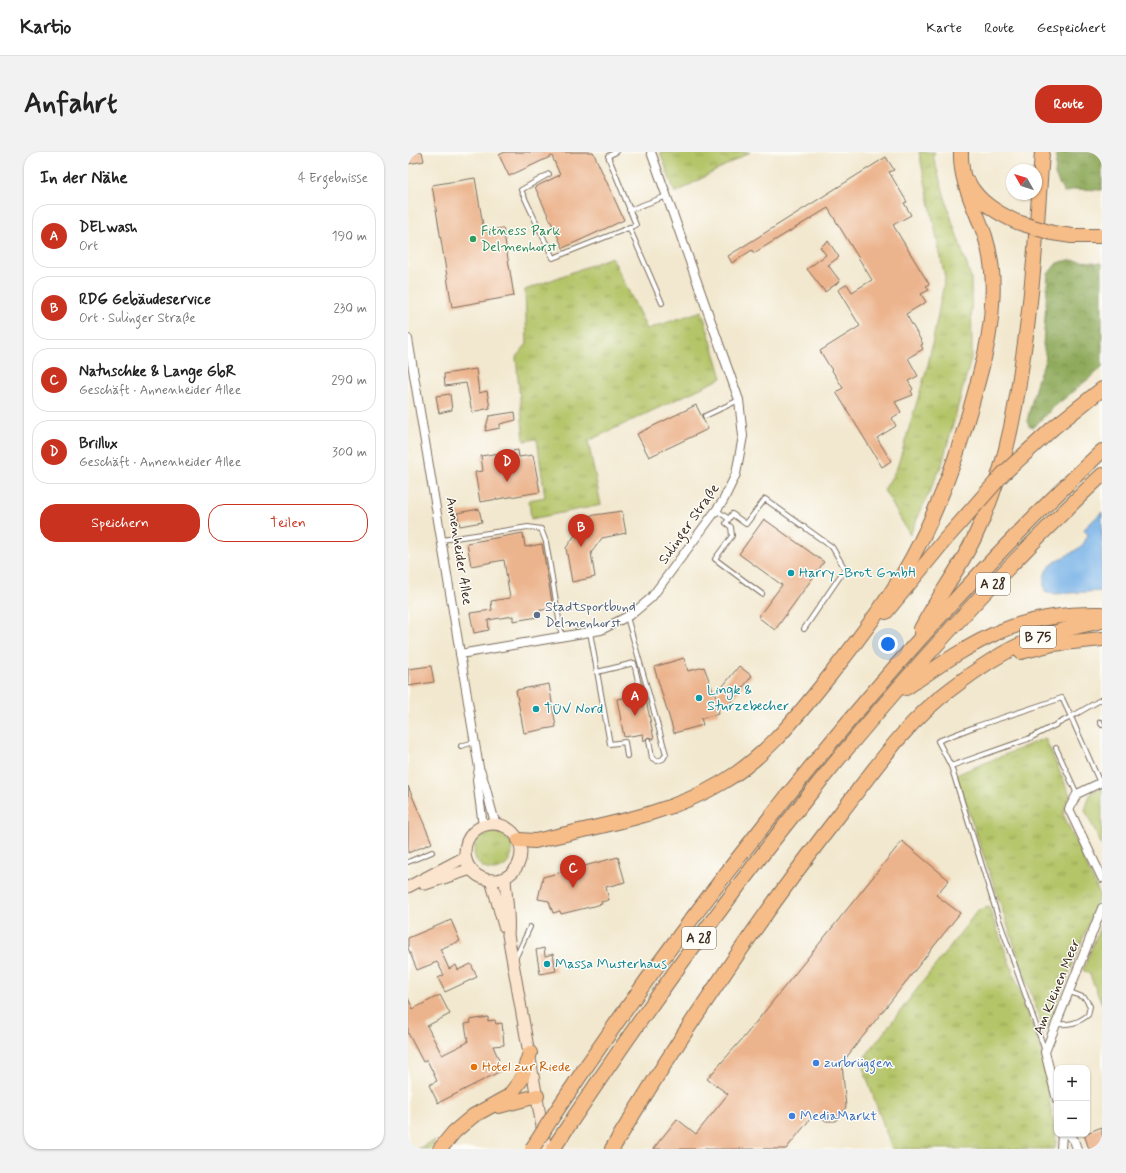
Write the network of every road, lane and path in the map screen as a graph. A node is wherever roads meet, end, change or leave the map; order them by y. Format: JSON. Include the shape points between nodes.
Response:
{"nodes":[{"id":1,"x":616,"y":152,"type":"edge"},
{"id":2,"x":652,"y":152,"type":"edge"},
{"id":3,"x":1042,"y":152,"type":"edge"},
{"id":4,"x":961,"y":158,"type":"edge"},
{"id":5,"x":549,"y":174,"type":"dead end"},
{"id":6,"x":667,"y":196,"type":"junction"},
{"id":7,"x":629,"y":210,"type":"junction"},
{"id":8,"x":629,"y":227,"type":"junction"},
{"id":9,"x":1102,"y":236,"type":"edge"},
{"id":10,"x":662,"y":304,"type":"dead end"},
{"id":11,"x":408,"y":339,"type":"edge"},
{"id":12,"x":1102,"y":389,"type":"edge"},
{"id":13,"x":739,"y":400,"type":"junction"},
{"id":14,"x":705,"y":416,"type":"dead end"},
{"id":15,"x":1102,"y":451,"type":"edge"},
{"id":16,"x":1102,"y":475,"type":"edge"},
{"id":17,"x":716,"y":510,"type":"junction"},
{"id":18,"x":729,"y":519,"type":"junction"},
{"id":19,"x":442,"y":540,"type":"junction"},
{"id":20,"x":762,"y":594,"type":"dead end"},
{"id":21,"x":1102,"y":614,"type":"edge"},
{"id":22,"x":627,"y":617,"type":"junction"},
{"id":23,"x":1102,"y":621,"type":"edge"},
{"id":24,"x":804,"y":629,"type":"dead end"},
{"id":25,"x":590,"y":632,"type":"junction"},
{"id":26,"x":562,"y":637,"type":"junction"},
{"id":27,"x":1102,"y":640,"type":"edge"},
{"id":28,"x":911,"y":647,"type":"junction"},
{"id":29,"x":460,"y":654,"type":"junction"},
{"id":30,"x":846,"y":657,"type":"junction"},
{"id":31,"x":980,"y":669,"type":"junction"},
{"id":32,"x":597,"y":672,"type":"junction"},
{"id":33,"x":639,"y":685,"type":"dead end"},
{"id":34,"x":890,"y":699,"type":"junction"},
{"id":35,"x":1102,"y":699,"type":"edge"},
{"id":36,"x":1070,"y":717,"type":"junction"},
{"id":37,"x":649,"y":740,"type":"dead end"},
{"id":38,"x":474,"y":742,"type":"junction"},
{"id":39,"x":461,"y":746,"type":"dead end"},
{"id":40,"x":1056,"y":748,"type":"dead end"},
{"id":41,"x":628,"y":756,"type":"dead end"},
{"id":42,"x":951,"y":766,"type":"junction"},
{"id":43,"x":478,"y":768,"type":"junction"},
{"id":44,"x":1101,"y":782,"type":"edge"},
{"id":45,"x":1077,"y":794,"type":"junction"},
{"id":46,"x":496,"y":824,"type":"junction"},
{"id":47,"x":483,"y":826,"type":"junction"},
{"id":48,"x":519,"y":840,"type":"junction"},
{"id":49,"x":432,"y":852,"type":"dead end"},
{"id":50,"x":466,"y":856,"type":"junction"},
{"id":51,"x":408,"y":862,"type":"edge"},
{"id":52,"x":471,"y":869,"type":"junction"},
{"id":53,"x":505,"y":878,"type":"junction"},
{"id":54,"x":1102,"y":878,"type":"edge"},
{"id":55,"x":491,"y":880,"type":"junction"},
{"id":56,"x":411,"y":886,"type":"edge"},
{"id":57,"x":1102,"y":908,"type":"edge"},
{"id":58,"x":530,"y":927,"type":"dead end"},
{"id":59,"x":508,"y":935,"type":"junction"},
{"id":60,"x":514,"y":961,"type":"junction"},
{"id":61,"x":1070,"y":992,"type":"junction"},
{"id":62,"x":1057,"y":1024,"type":"junction"},
{"id":63,"x":1045,"y":1052,"type":"junction"},
{"id":64,"x":530,"y":1053,"type":"junction"},
{"id":65,"x":1054,"y":1088,"type":"edge"},
{"id":66,"x":537,"y":1096,"type":"junction"},
{"id":67,"x":489,"y":1108,"type":"junction"},
{"id":68,"x":1062,"y":1137,"type":"edge"},
{"id":69,"x":1070,"y":1137,"type":"edge"},
{"id":70,"x":544,"y":1148,"type":"edge"},
{"id":71,"x":440,"y":1149,"type":"edge"},
{"id":72,"x":612,"y":1149,"type":"edge"},
{"id":73,"x":1062,"y":1149,"type":"edge"},
{"id":74,"x":1077,"y":1149,"type":"edge"}],
"edges":[{"from":1,"to":7,"type":"lane","via":[[608,156]]},
{"from":2,"to":6,"type":"street","name":"Sulinger Straße"},
{"from":3,"to":28,"type":"highway","via":[[1032,298],[1007,450],[977,532]]},
{"from":4,"to":9,"type":"highway","bridge":true,"via":[[966,178],[976,194],[994,210],[1017,222],[1052,233]]},
{"from":4,"to":30,"type":"highway","via":[[965,187],[985,237],[992,268],[992,305],[983,362],[960,444],[933,514],[903,573]]},
{"from":5,"to":8,"type":"lane","via":[[521,190],[553,258]]},
{"from":6,"to":7,"type":"lane"},
{"from":6,"to":13,"type":"street","name":"Sulinger Straße"},
{"from":7,"to":8,"type":"lane","via":[[636,225]]},
{"from":8,"to":10,"type":"lane"},
{"from":11,"to":19,"type":"street","name":"Annenheider Allee"},
{"from":12,"to":30,"type":"highway","bridge":true,"via":[[1053,428],[1004,474],[944,540],[896,601]]},
{"from":13,"to":14,"type":"lane"},
{"from":13,"to":17,"type":"street","name":"Sulinger Straße","via":[[743,436],[741,455],[736,474]]},
{"from":15,"to":28,"type":"highway","number":"A 28","via":[[1004,547]]},
{"from":16,"to":34,"type":"highway","number":"A 28","via":[[1014,561]]},
{"from":17,"to":18,"type":"lane"},
{"from":17,"to":22,"type":"street","name":"Sulinger Straße","via":[[660,588]]},
{"from":18,"to":20,"type":"lane","via":[[726,523],[731,527],[732,536],[715,559]]},
{"from":18,"to":24,"type":"lane","via":[[732,514],[746,524],[765,499],[832,547],[845,569]]},
{"from":19,"to":26,"type":"lane","via":[[528,527],[540,529],[546,542]]},
{"from":19,"to":29,"type":"street","name":"Annenheider Allee"},
{"from":21,"to":34,"type":"highway","via":[[1039,618],[999,631],[967,647]]},
{"from":22,"to":25,"type":"street","name":"Sulinger Straße","via":[[601,630]]},
{"from":22,"to":37,"type":"lane","via":[[666,754],[663,759],[657,761],[652,758]]},
{"from":23,"to":31,"type":"highway","number":"B 75","via":[[1032,640]]},
{"from":25,"to":26,"type":"street","name":"Sulinger Straße"},
{"from":25,"to":32,"type":"lane"},
{"from":26,"to":29,"type":"street","name":"Sulinger Straße"},
{"from":27,"to":31,"type":"highway","via":[[1033,649],[1005,657]]},
{"from":28,"to":70,"type":"highway","number":"A 28","bridge":true,"via":[[733,863],[615,1024],[555,1113]]},
{"from":29,"to":38,"type":"street","name":"Annenheider Allee"},
{"from":30,"to":48,"type":"highway","via":[[779,737],[723,782],[689,799],[645,814],[535,841]]},
{"from":31,"to":72,"type":"highway","via":[[950,690],[911,725],[881,760],[809,854],[698,1010]]},
{"from":32,"to":33,"type":"lane","via":[[634,663]]},
{"from":32,"to":41,"type":"lane","via":[[610,744],[624,742]]},
{"from":34,"to":70,"type":"highway","number":"A 28","via":[[741,882],[654,1000],[561,1137]]},
{"from":35,"to":36,"type":"lane"},
{"from":36,"to":42,"type":"lane","via":[[1028,739]]},
{"from":36,"to":42,"type":"lane","via":[[1062,698],[938,741]]},
{"from":36,"to":44,"type":"lane"},
{"from":38,"to":39,"type":"lane"},
{"from":38,"to":43,"type":"street","name":"Annenheider Allee"},
{"from":40,"to":45,"type":"lane"},
{"from":42,"to":63,"type":"lane","via":[[997,914]]},
{"from":43,"to":46,"type":"street","name":"Annenheider Allee","via":[[484,778],[489,806]]},
{"from":43,"to":47,"type":"street","name":"Annenheider Allee","via":[[477,780]]},
{"from":44,"to":45,"type":"street"},
{"from":45,"to":54,"type":"street","via":[[1069,809]]},
{"from":46,"to":47,"type":"main road"},
{"from":46,"to":48,"type":"main road","via":[[506,827]]},
{"from":47,"to":50,"type":"main road","via":[[469,838]]},
{"from":48,"to":53,"type":"main road","via":[[522,854],[520,861],[512,874]]},
{"from":49,"to":51,"type":"lane"},
{"from":50,"to":52,"type":"main road"},
{"from":50,"to":56,"type":"main road"},
{"from":52,"to":55,"type":"main road","via":[[480,877]]},
{"from":52,"to":56,"type":"main road","via":[[424,885]]},
{"from":53,"to":55,"type":"main road"},
{"from":53,"to":59,"type":"main road"},
{"from":55,"to":59,"type":"main road"},
{"from":57,"to":61,"type":"street","name":"Am Kleinen Meer"},
{"from":58,"to":60,"type":"lane"},
{"from":59,"to":60,"type":"main road"},
{"from":60,"to":64,"type":"main road"},
{"from":61,"to":62,"type":"street","name":"Am Kleinen Meer"},
{"from":61,"to":62,"type":"lane","via":[[1085,998],[1090,1006],[1088,1015],[1068,1025]]},
{"from":62,"to":63,"type":"street","name":"Am Kleinen Meer"},
{"from":63,"to":65,"type":"street","name":"Am Kleinen Meer"},
{"from":64,"to":66,"type":"main road"},
{"from":64,"to":67,"type":"highway","via":[[521,1080],[509,1096]]},
{"from":66,"to":67,"type":"highway"},
{"from":66,"to":70,"type":"main road"},
{"from":67,"to":71,"type":"highway","via":[[473,1116],[454,1132]]},
{"from":68,"to":73,"type":"street"},
{"from":69,"to":74,"type":"street"}]}
